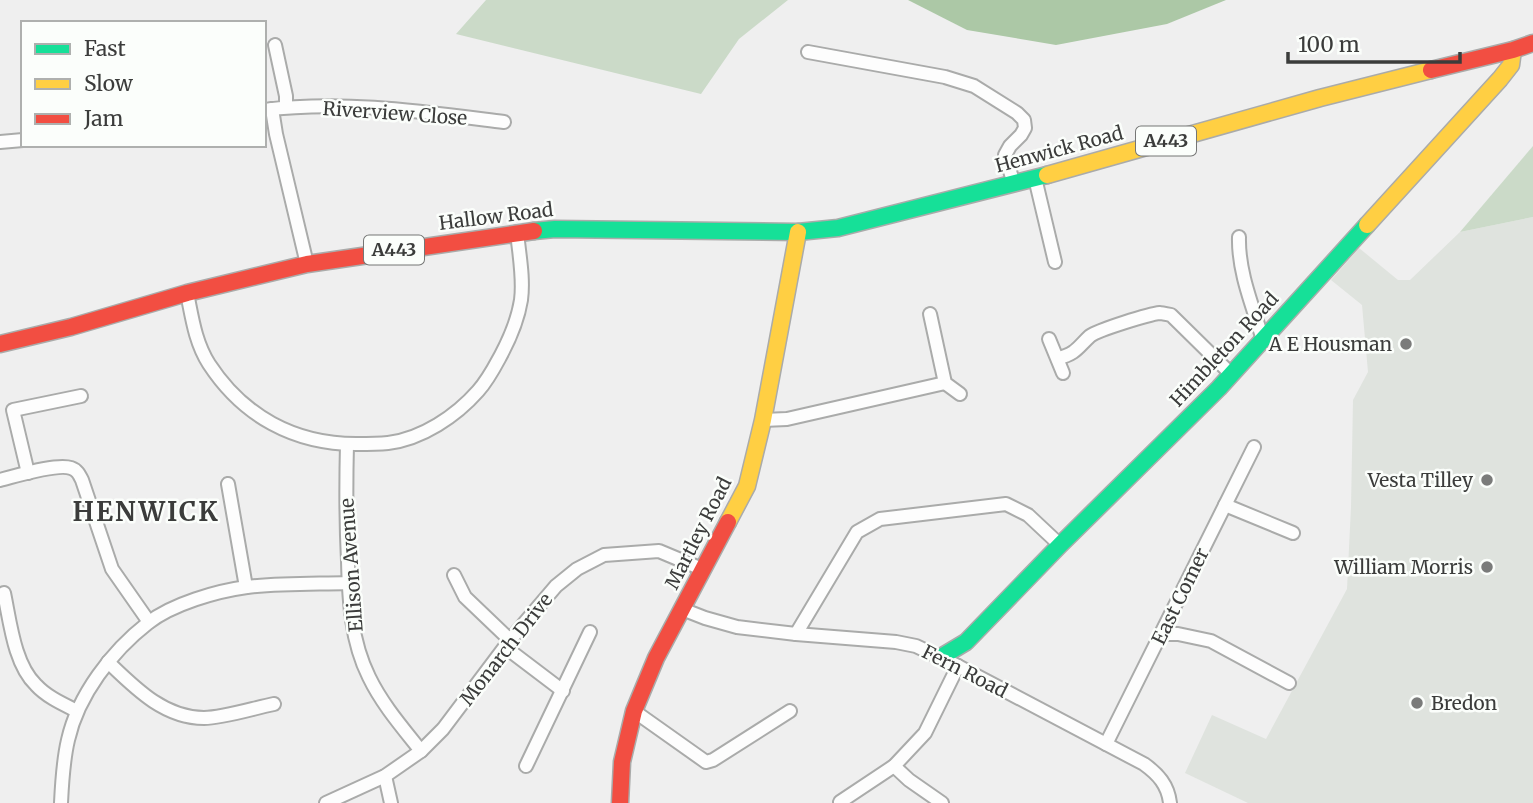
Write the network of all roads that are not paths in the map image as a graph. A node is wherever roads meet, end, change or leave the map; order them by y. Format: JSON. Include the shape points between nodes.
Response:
{"nodes":[{"id":1,"x":1533,"y":43,"type":"edge"},
{"id":2,"x":275,"y":45,"type":"dead end"},
{"id":3,"x":1513,"y":50,"type":"junction"},
{"id":4,"x":808,"y":52,"type":"dead end"},
{"id":5,"x":286,"y":107,"type":"junction"},
{"id":6,"x":268,"y":110,"type":"edge"},
{"id":7,"x":503,"y":122,"type":"dead end"},
{"id":8,"x":21,"y":140,"type":"edge"},
{"id":9,"x":0,"y":142,"type":"edge"},
{"id":10,"x":1035,"y":178,"type":"junction"},
{"id":11,"x":1014,"y":184,"type":"junction"},
{"id":12,"x":516,"y":232,"type":"junction"},
{"id":13,"x":798,"y":232,"type":"junction"},
{"id":14,"x":1240,"y":237,"type":"dead end"},
{"id":15,"x":1055,"y":262,"type":"dead end"},
{"id":16,"x":307,"y":264,"type":"junction"},
{"id":17,"x":187,"y":293,"type":"junction"},
{"id":18,"x":929,"y":312,"type":"dead end"},
{"id":19,"x":1049,"y":339,"type":"dead end"},
{"id":20,"x":1263,"y":340,"type":"junction"},
{"id":21,"x":0,"y":344,"type":"edge"},
{"id":22,"x":1058,"y":358,"type":"junction"},
{"id":23,"x":1063,"y":373,"type":"dead end"},
{"id":24,"x":1231,"y":374,"type":"junction"},
{"id":25,"x":945,"y":383,"type":"junction"},
{"id":26,"x":960,"y":394,"type":"dead end"},
{"id":27,"x":81,"y":396,"type":"dead end"},
{"id":28,"x":6,"y":412,"type":"edge"},
{"id":29,"x":763,"y":420,"type":"junction"},
{"id":30,"x":347,"y":444,"type":"junction"},
{"id":31,"x":1254,"y":447,"type":"dead end"},
{"id":32,"x":28,"y":473,"type":"junction"},
{"id":33,"x":0,"y":480,"type":"edge"},
{"id":34,"x":228,"y":484,"type":"dead end"},
{"id":35,"x":1225,"y":505,"type":"junction"},
{"id":36,"x":1293,"y":533,"type":"dead end"},
{"id":37,"x":1060,"y":545,"type":"junction"},
{"id":38,"x":702,"y":569,"type":"junction"},
{"id":39,"x":454,"y":575,"type":"dead end"},
{"id":40,"x":348,"y":583,"type":"junction"},
{"id":41,"x":246,"y":587,"type":"junction"},
{"id":42,"x":4,"y":593,"type":"dead end"},
{"id":43,"x":682,"y":609,"type":"junction"},
{"id":44,"x":149,"y":622,"type":"junction"},
{"id":45,"x":590,"y":632,"type":"dead end"},
{"id":46,"x":796,"y":634,"type":"junction"},
{"id":47,"x":1162,"y":634,"type":"junction"},
{"id":48,"x":507,"y":644,"type":"junction"},
{"id":49,"x":942,"y":657,"type":"junction"},
{"id":50,"x":108,"y":662,"type":"junction"},
{"id":51,"x":958,"y":666,"type":"junction"},
{"id":52,"x":1289,"y":682,"type":"dead end"},
{"id":53,"x":563,"y":691,"type":"junction"},
{"id":54,"x":274,"y":704,"type":"dead end"},
{"id":55,"x":767,"y":708,"type":"dead end"},
{"id":56,"x":77,"y":711,"type":"junction"},
{"id":57,"x":635,"y":711,"type":"junction"},
{"id":58,"x":790,"y":711,"type":"dead end"},
{"id":59,"x":777,"y":719,"type":"junction"},
{"id":60,"x":1106,"y":744,"type":"junction"},
{"id":61,"x":421,"y":751,"type":"junction"},
{"id":62,"x":526,"y":766,"type":"dead end"},
{"id":63,"x":894,"y":766,"type":"junction"},
{"id":64,"x":385,"y":776,"type":"junction"},
{"id":65,"x":836,"y":800,"type":"edge"},
{"id":66,"x":61,"y":803,"type":"edge"},
{"id":67,"x":326,"y":803,"type":"edge"},
{"id":68,"x":391,"y":803,"type":"edge"},
{"id":69,"x":620,"y":803,"type":"edge"},
{"id":70,"x":942,"y":803,"type":"edge"},
{"id":71,"x":1171,"y":803,"type":"edge"}],
"edges":[{"from":1,"to":3,"type":"main road","name":"Henwick Road","number":"A443"},
{"from":2,"to":5,"type":"street"},
{"from":3,"to":10,"type":"main road","name":"Henwick Road","number":"A443","via":[[1320,98]]},
{"from":3,"to":20,"type":"main road","name":"Himbleton Road","via":[[1511,65],[1500,79]]},
{"from":4,"to":11,"type":"street","via":[[945,77],[974,86],[1017,113],[1025,128],[1005,155]]},
{"from":5,"to":6,"type":"street","name":"Riverview Close"},
{"from":5,"to":7,"type":"street","name":"Riverview Close","via":[[340,106]]},
{"from":6,"to":16,"type":"street"},
{"from":8,"to":9,"type":"street"},
{"from":10,"to":11,"type":"main road","name":"Henwick Road","number":"A443"},
{"from":10,"to":15,"type":"street"},
{"from":11,"to":13,"type":"main road","name":"Henwick Road","number":"A443","via":[[838,228]]},
{"from":12,"to":13,"type":"main road","name":"Hallow Road","number":"A443"},
{"from":12,"to":16,"type":"main road","name":"Hallow Road","number":"A443"},
{"from":12,"to":30,"type":"street","via":[[523,285],[520,303],[508,342],[480,390],[449,417],[407,439]]},
{"from":13,"to":29,"type":"main road","name":"Martley Road"},
{"from":14,"to":20,"type":"street","via":[[1245,280]]},
{"from":16,"to":17,"type":"main road","name":"Hallow Road","number":"A443"},
{"from":17,"to":21,"type":"main road","name":"Hallow Road","number":"A443"},
{"from":17,"to":30,"type":"street","via":[[198,341],[233,395],[265,420],[307,439]]},
{"from":18,"to":25,"type":"street"},
{"from":19,"to":22,"type":"street"},
{"from":20,"to":24,"type":"main road","name":"Himbleton Road"},
{"from":22,"to":23,"type":"street"},
{"from":22,"to":24,"type":"street","via":[[1070,355],[1107,328],[1160,313],[1171,315]]},
{"from":24,"to":37,"type":"main road","name":"Himbleton Road"},
{"from":25,"to":26,"type":"street"},
{"from":25,"to":29,"type":"street","via":[[787,419]]},
{"from":27,"to":28,"type":"street"},
{"from":28,"to":32,"type":"street"},
{"from":29,"to":38,"type":"main road","name":"Martley Road","via":[[747,486]]},
{"from":30,"to":40,"type":"street","name":"Ellison Avenue"},
{"from":31,"to":35,"type":"street","name":"East Comer"},
{"from":32,"to":33,"type":"street"},
{"from":32,"to":44,"type":"street","via":[[65,467],[78,472],[112,569]]},
{"from":34,"to":41,"type":"street"},
{"from":35,"to":36,"type":"street"},
{"from":35,"to":47,"type":"street","name":"East Comer"},
{"from":37,"to":46,"type":"street","via":[[1028,515],[1006,505],[880,519],[857,532]]},
{"from":37,"to":49,"type":"main road","name":"Himbleton Road","via":[[967,642]]},
{"from":38,"to":43,"type":"main road","name":"Martley Road"},
{"from":38,"to":48,"type":"street","name":"Monarch Drive","via":[[659,551],[604,555],[556,586]]},
{"from":39,"to":48,"type":"street","via":[[464,597]]},
{"from":40,"to":41,"type":"street"},
{"from":40,"to":61,"type":"street","name":"Ellison Avenue","via":[[355,636],[370,679],[389,713]]},
{"from":41,"to":44,"type":"street","via":[[180,606]]},
{"from":42,"to":56,"type":"street","via":[[13,638],[34,684]]},
{"from":43,"to":46,"type":"street","name":"Fern Road","via":[[737,627]]},
{"from":43,"to":57,"type":"main road","name":"Martley Road"},
{"from":44,"to":50,"type":"street"},
{"from":45,"to":53,"type":"street"},
{"from":46,"to":49,"type":"street","name":"Fern Road","via":[[896,642]]},
{"from":47,"to":52,"type":"street","via":[[1211,641]]},
{"from":47,"to":60,"type":"street","name":"East Comer"},
{"from":48,"to":53,"type":"street"},
{"from":48,"to":61,"type":"street","name":"Monarch Drive"},
{"from":49,"to":51,"type":"street","name":"Fern Road"},
{"from":50,"to":54,"type":"street","via":[[174,713],[205,718]]},
{"from":50,"to":56,"type":"street"},
{"from":51,"to":60,"type":"street","name":"Fern Road"},
{"from":51,"to":63,"type":"street","via":[[925,733]]},
{"from":53,"to":62,"type":"street"},
{"from":55,"to":59,"type":"street"},
{"from":56,"to":66,"type":"street","via":[[66,747]]},
{"from":57,"to":59,"type":"street","via":[[706,762]]},
{"from":57,"to":69,"type":"main road","name":"Martley Road","via":[[622,762]]},
{"from":58,"to":59,"type":"street"},
{"from":60,"to":71,"type":"street","name":"Fern Road","via":[[1154,771],[1166,786]]},
{"from":61,"to":64,"type":"street","name":"Monarch Drive"},
{"from":63,"to":65,"type":"street"},
{"from":63,"to":70,"type":"street"},
{"from":64,"to":67,"type":"street","name":"Monarch Drive"},
{"from":64,"to":68,"type":"street"}]}
